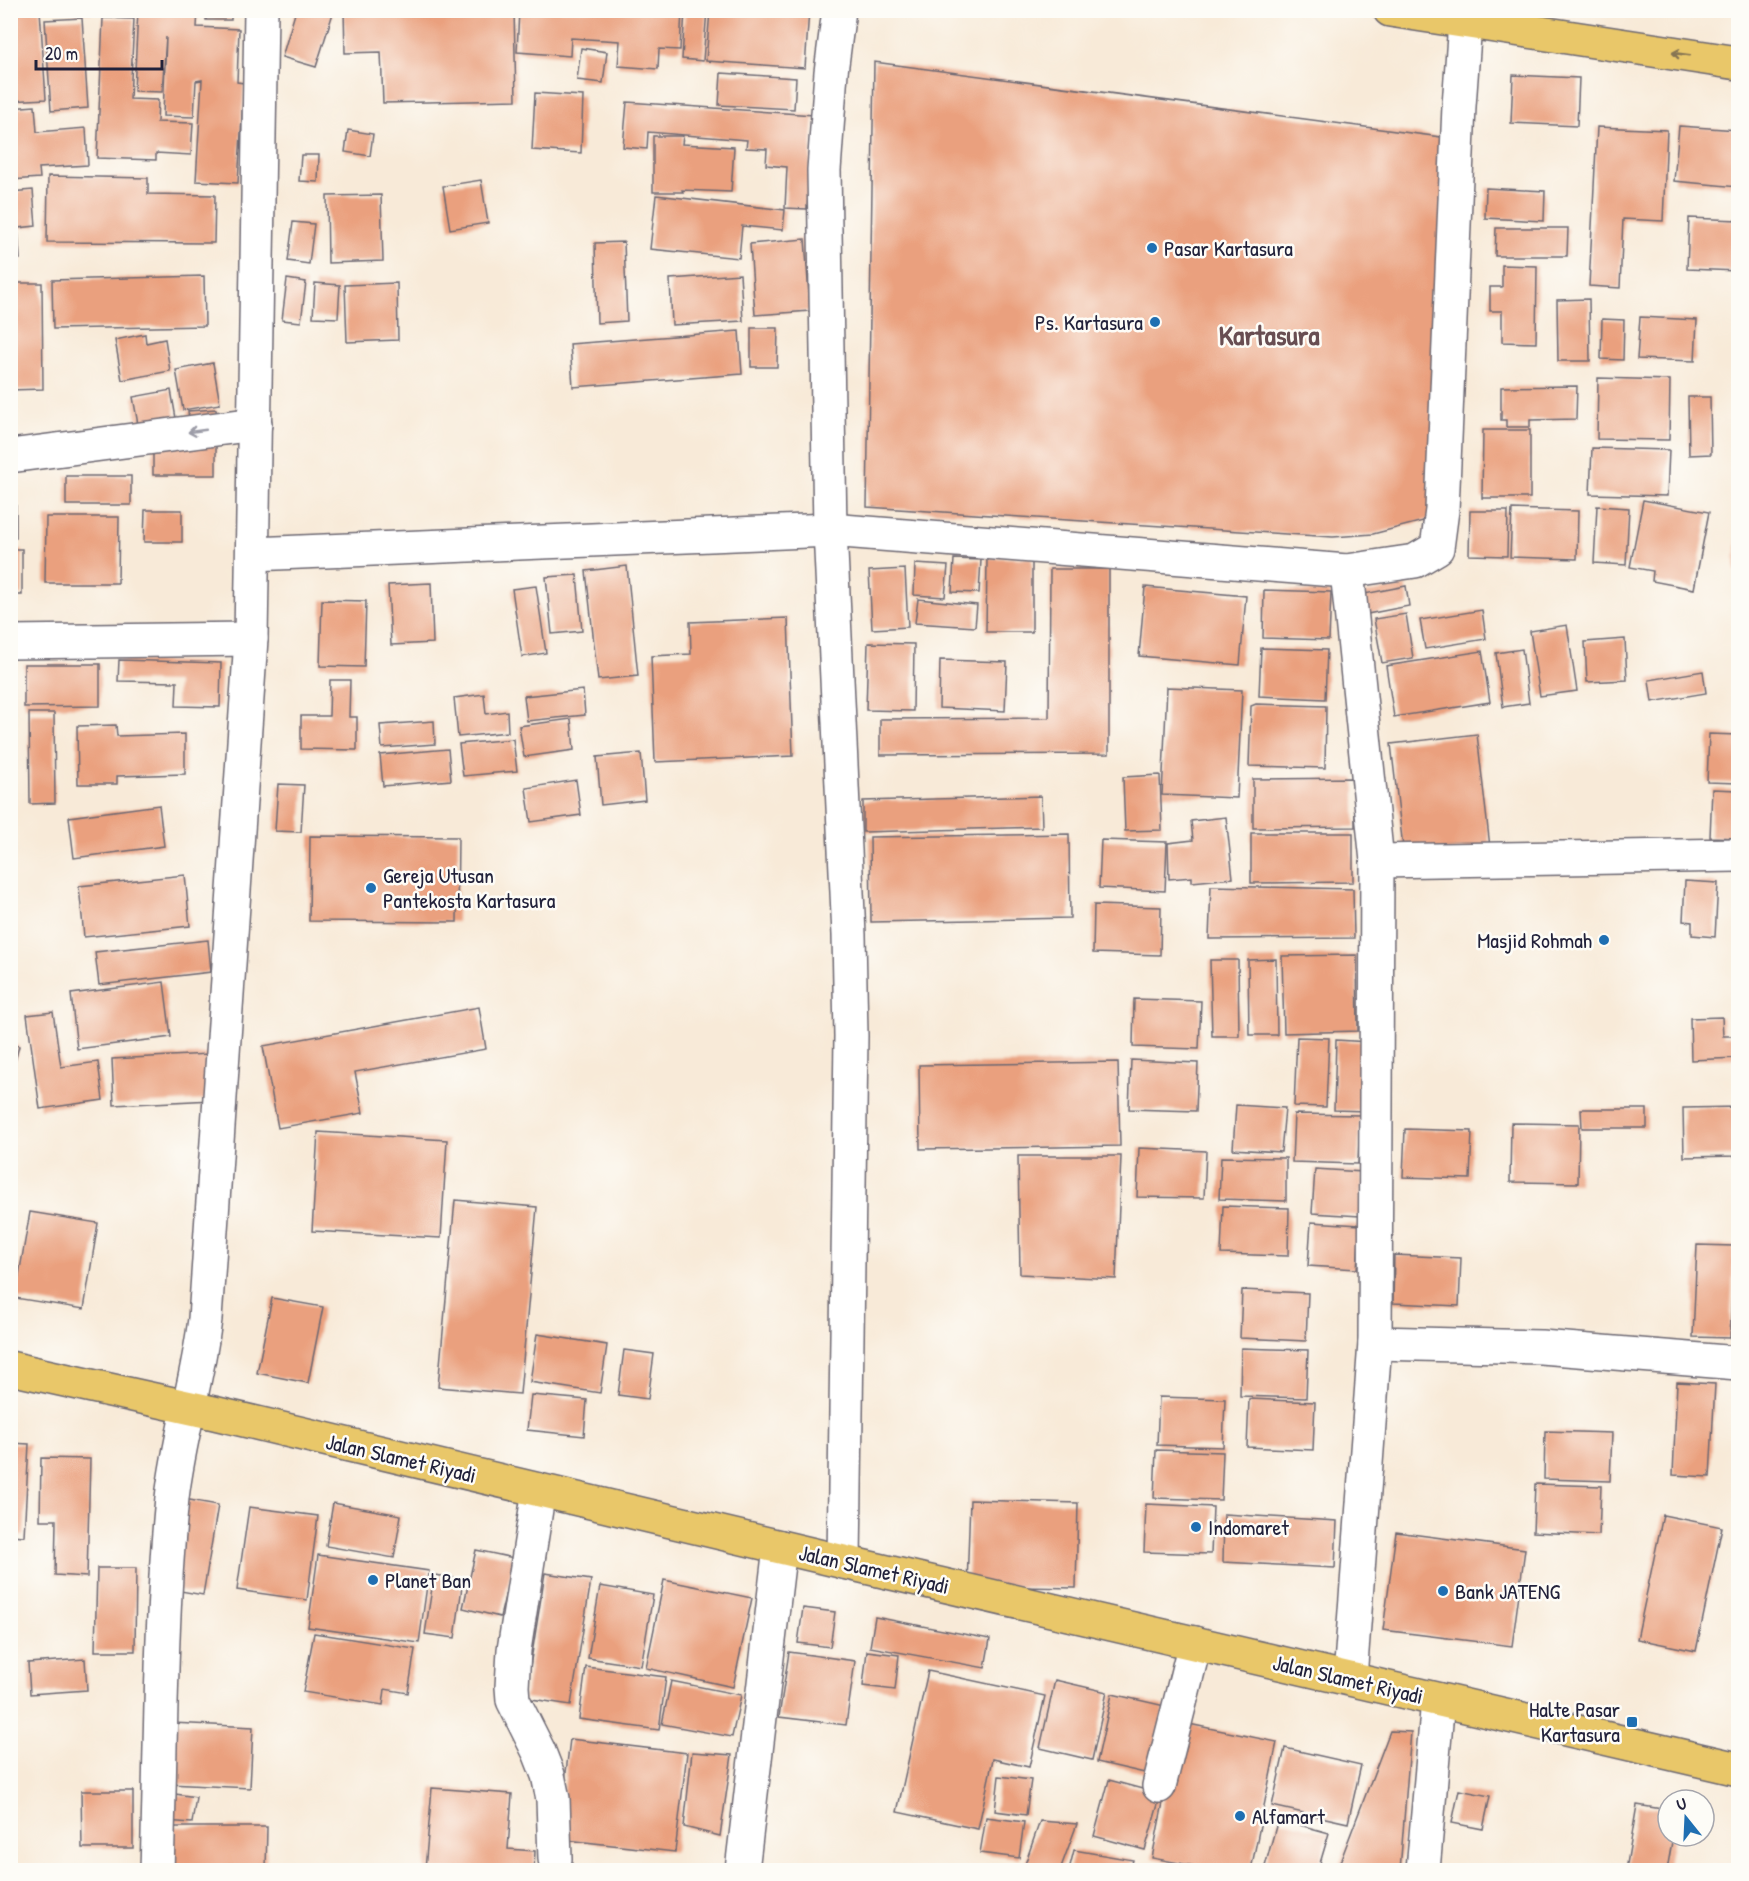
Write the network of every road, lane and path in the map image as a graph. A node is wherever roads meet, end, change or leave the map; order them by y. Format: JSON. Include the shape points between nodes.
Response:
{"nodes":[{"id":1,"x":261,"y":10,"type":"edge"},
{"id":2,"x":839,"y":10,"type":"edge"},
{"id":3,"x":1390,"y":10,"type":"edge"},
{"id":4,"x":1465,"y":22,"type":"junction"},
{"id":5,"x":1738,"y":63,"type":"edge"},
{"id":6,"x":255,"y":424,"type":"junction"},
{"id":7,"x":10,"y":456,"type":"edge"},
{"id":8,"x":830,"y":530,"type":"junction"},
{"id":9,"x":253,"y":554,"type":"junction"},
{"id":10,"x":1347,"y":571,"type":"junction"},
{"id":11,"x":251,"y":639,"type":"junction"},
{"id":12,"x":10,"y":642,"type":"edge"},
{"id":13,"x":1738,"y":855,"type":"edge"},
{"id":14,"x":1377,"y":861,"type":"junction"},
{"id":15,"x":1375,"y":1343,"type":"junction"},
{"id":16,"x":1738,"y":1363,"type":"edge"},
{"id":17,"x":10,"y":1368,"type":"edge"},
{"id":18,"x":187,"y":1407,"type":"junction"},
{"id":19,"x":539,"y":1491,"type":"junction"},
{"id":20,"x":780,"y":1547,"type":"junction"},
{"id":21,"x":844,"y":1562,"type":"junction"},
{"id":22,"x":1195,"y":1643,"type":"junction"},
{"id":23,"x":1350,"y":1678,"type":"junction"},
{"id":24,"x":1438,"y":1700,"type":"junction"},
{"id":25,"x":1738,"y":1769,"type":"edge"},
{"id":26,"x":1160,"y":1786,"type":"dead end"},
{"id":27,"x":555,"y":1859,"type":"dead end"},
{"id":28,"x":157,"y":1870,"type":"edge"},
{"id":29,"x":742,"y":1870,"type":"edge"},
{"id":30,"x":1423,"y":1870,"type":"edge"}],
"edges":[{"from":1,"to":6,"type":"street"},
{"from":2,"to":8,"type":"street","via":[[824,170]]},
{"from":3,"to":4,"type":"main road"},
{"from":5,"to":4,"type":"main road","one_way":true},
{"from":4,"to":10,"type":"street","via":[[1437,548],[1415,561]]},
{"from":6,"to":7,"type":"street","one_way":true},
{"from":6,"to":9,"type":"street"},
{"from":8,"to":9,"type":"street"},
{"from":8,"to":10,"type":"street"},
{"from":8,"to":21,"type":"street","via":[[851,1036]]},
{"from":9,"to":11,"type":"street"},
{"from":10,"to":14,"type":"street"},
{"from":11,"to":12,"type":"street"},
{"from":11,"to":18,"type":"street","via":[[205,1319]]},
{"from":13,"to":14,"type":"street"},
{"from":14,"to":15,"type":"street"},
{"from":15,"to":16,"type":"street","via":[[1541,1347]]},
{"from":15,"to":23,"type":"street"},
{"from":17,"to":18,"type":"main road","name":"Jalan Slamet Riyadi"},
{"from":18,"to":19,"type":"main road","name":"Jalan Slamet Riyadi"},
{"from":18,"to":28,"type":"street","via":[[172,1497],[166,1573]]},
{"from":19,"to":20,"type":"main road","name":"Jalan Slamet Riyadi"},
{"from":19,"to":27,"type":"street","via":[[514,1650],[512,1687],[513,1700],[548,1775]]},
{"from":20,"to":21,"type":"main road","name":"Jalan Slamet Riyadi"},
{"from":20,"to":29,"type":"street"},
{"from":21,"to":22,"type":"main road","name":"Jalan Slamet Riyadi"},
{"from":22,"to":23,"type":"main road","name":"Jalan Slamet Riyadi"},
{"from":22,"to":26,"type":"street"},
{"from":23,"to":24,"type":"main road","name":"Jalan Slamet Riyadi"},
{"from":24,"to":25,"type":"main road","name":"Jalan Slamet Riyadi"},
{"from":24,"to":30,"type":"street"}]}
